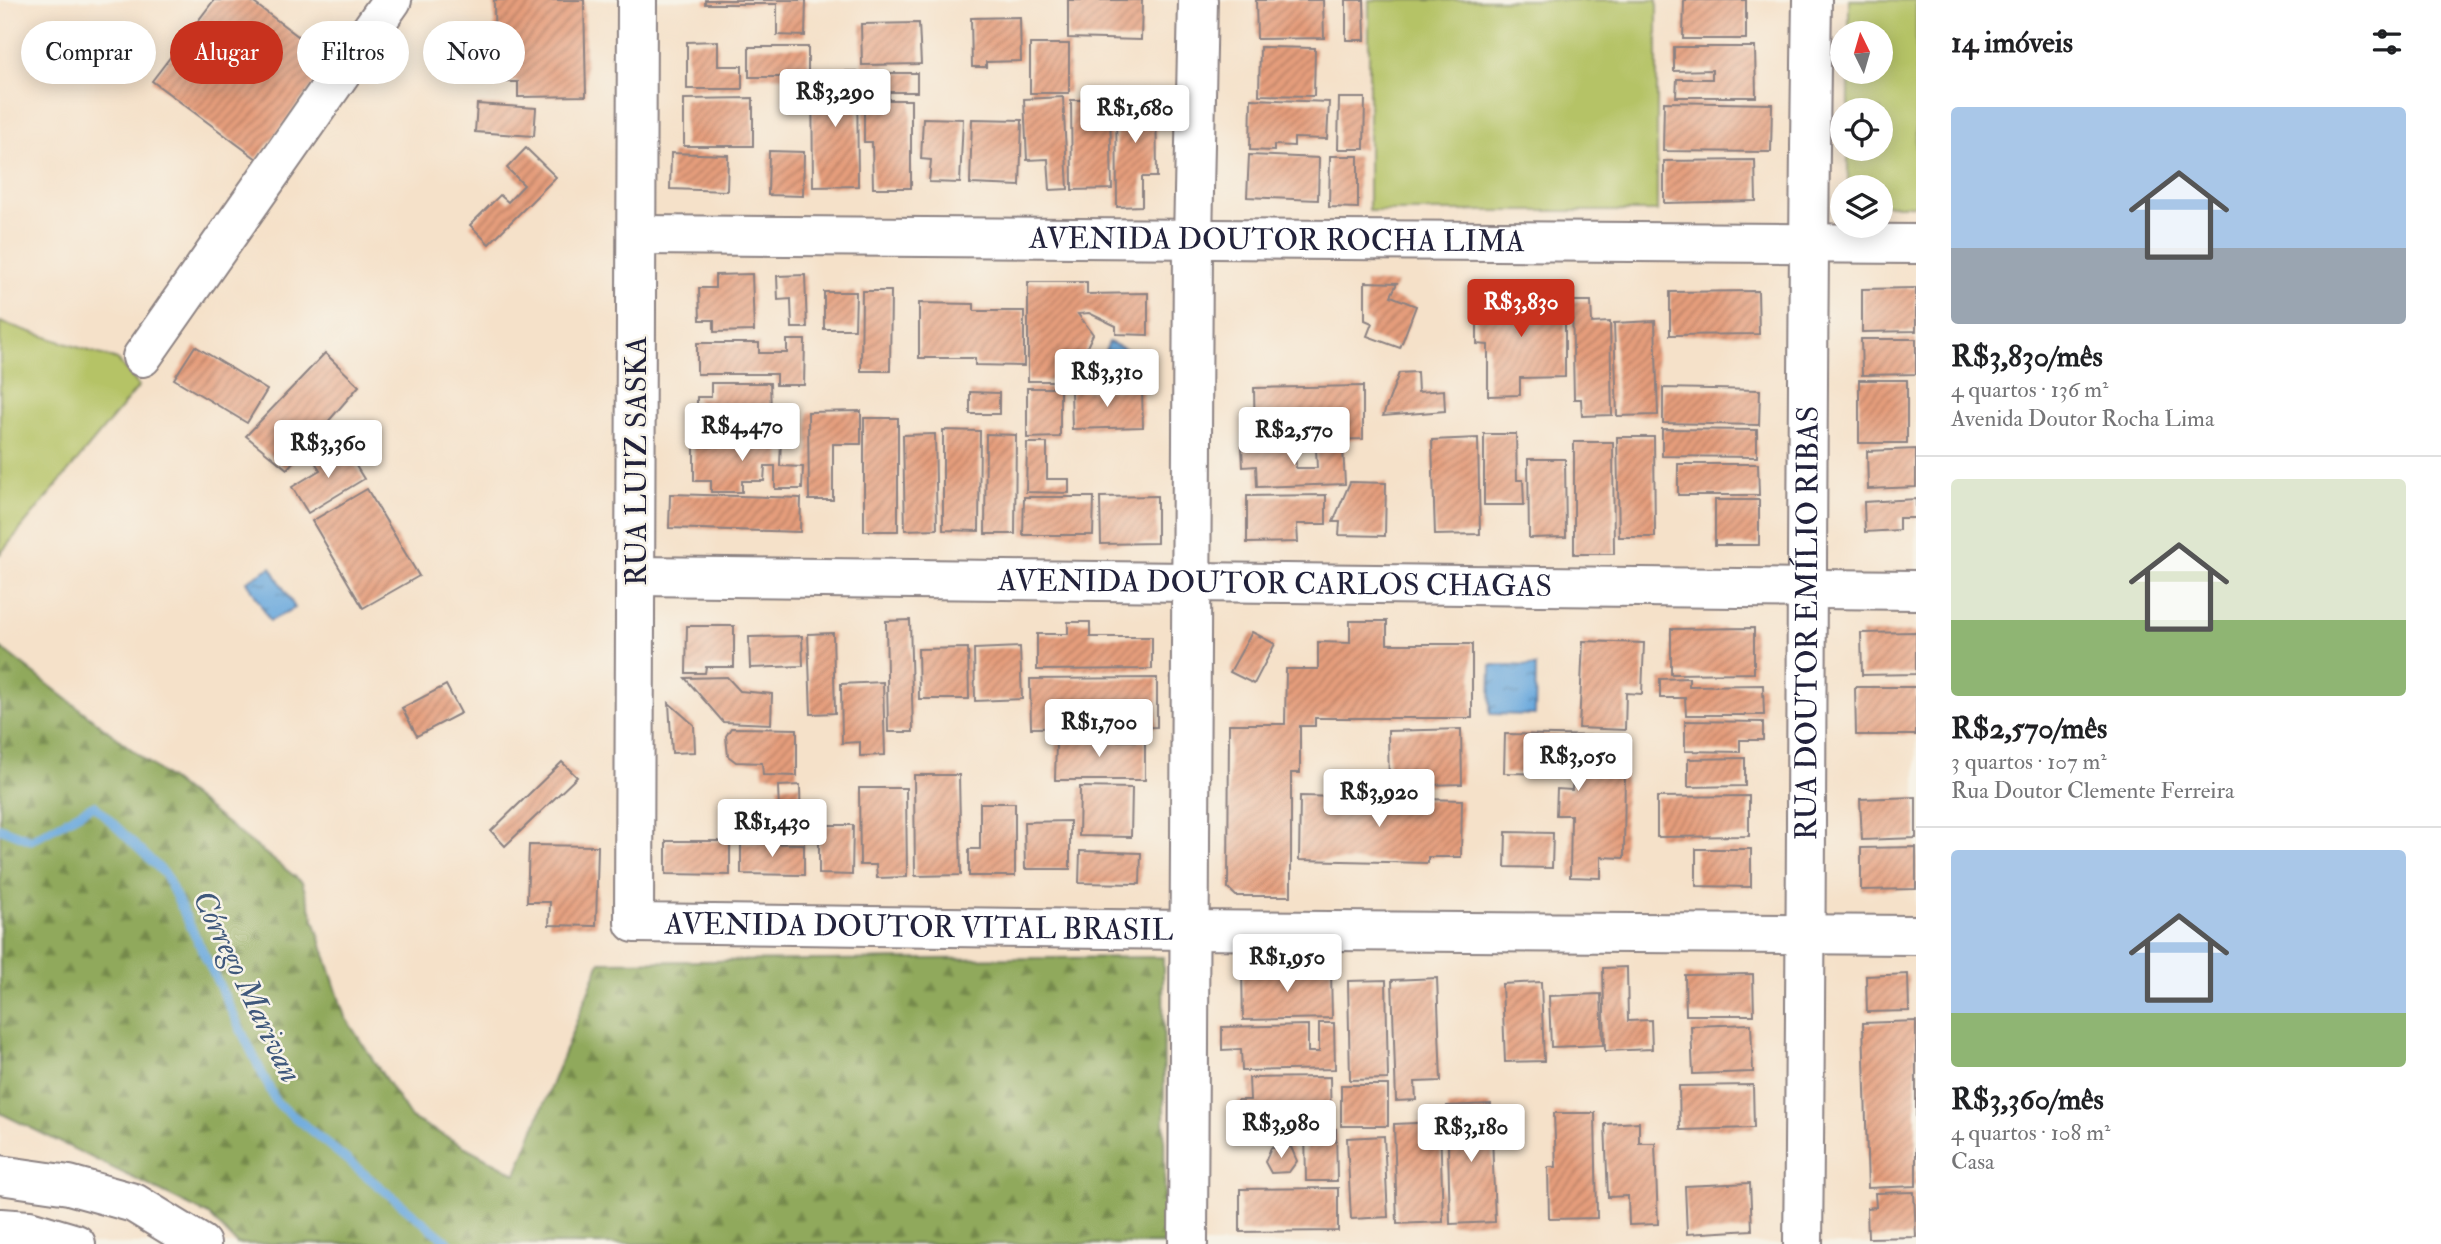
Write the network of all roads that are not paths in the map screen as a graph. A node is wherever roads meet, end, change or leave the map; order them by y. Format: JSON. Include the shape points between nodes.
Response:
{"nodes":[{"id":1,"x":392,"y":0,"type":"edge"},
{"id":2,"x":637,"y":0,"type":"edge"},
{"id":3,"x":1198,"y":0,"type":"edge"},
{"id":4,"x":1812,"y":0,"type":"edge"},
{"id":5,"x":637,"y":235,"type":"junction"},
{"id":6,"x":1193,"y":240,"type":"junction"},
{"id":7,"x":1807,"y":244,"type":"junction"},
{"id":8,"x":1916,"y":244,"type":"edge"},
{"id":9,"x":142,"y":357,"type":"dead end"},
{"id":10,"x":635,"y":576,"type":"junction"},
{"id":11,"x":1190,"y":583,"type":"junction"},
{"id":12,"x":1807,"y":590,"type":"junction"},
{"id":13,"x":1916,"y":590,"type":"edge"},
{"id":14,"x":634,"y":923,"type":"joint"},
{"id":15,"x":1188,"y":930,"type":"junction"},
{"id":16,"x":1807,"y":933,"type":"junction"},
{"id":17,"x":1916,"y":935,"type":"edge"},
{"id":18,"x":0,"y":1175,"type":"edge"},
{"id":19,"x":0,"y":1228,"type":"edge"},
{"id":20,"x":76,"y":1244,"type":"edge"},
{"id":21,"x":201,"y":1244,"type":"edge"},
{"id":22,"x":1188,"y":1244,"type":"edge"},
{"id":23,"x":1803,"y":1244,"type":"edge"}],
"edges":[{"from":1,"to":9,"type":"street"},
{"from":2,"to":5,"type":"street","name":"RUA LUIZ SASKA"},
{"from":3,"to":6,"type":"street"},
{"from":4,"to":7,"type":"street","name":"RUA DOUTOR EMÍLIO RIBAS"},
{"from":5,"to":6,"type":"street","name":"AVENIDA DOUTOR ROCHA LIMA"},
{"from":5,"to":10,"type":"street","name":"RUA LUIZ SASKA"},
{"from":6,"to":7,"type":"street","name":"AVENIDA DOUTOR ROCHA LIMA"},
{"from":6,"to":11,"type":"street"},
{"from":7,"to":8,"type":"street","name":"AVENIDA DOUTOR ROCHA LIMA"},
{"from":7,"to":12,"type":"street","name":"RUA DOUTOR EMÍLIO RIBAS"},
{"from":10,"to":11,"type":"street","name":"AVENIDA DOUTOR CARLOS CHAGAS"},
{"from":10,"to":14,"type":"street","name":"RUA LUIZ SASKA"},
{"from":11,"to":12,"type":"street","name":"AVENIDA DOUTOR CARLOS CHAGAS"},
{"from":11,"to":15,"type":"street"},
{"from":12,"to":13,"type":"street","name":"AVENIDA DOUTOR CARLOS CHAGAS"},
{"from":12,"to":16,"type":"street","name":"RUA DOUTOR EMÍLIO RIBAS"},
{"from":14,"to":15,"type":"street","name":"AVENIDA DOUTOR VITAL BRASIL"},
{"from":15,"to":16,"type":"street","name":"AVENIDA DOUTOR VITAL BRASIL"},
{"from":15,"to":22,"type":"street"},
{"from":16,"to":17,"type":"street","name":"AVENIDA DOUTOR VITAL BRASIL"},
{"from":16,"to":23,"type":"street","name":"RUA DOUTOR EMÍLIO RIBAS"},
{"from":18,"to":21,"type":"street","via":[[69,1185],[134,1203]]},
{"from":19,"to":20,"type":"street","via":[[29,1230]]}]}
